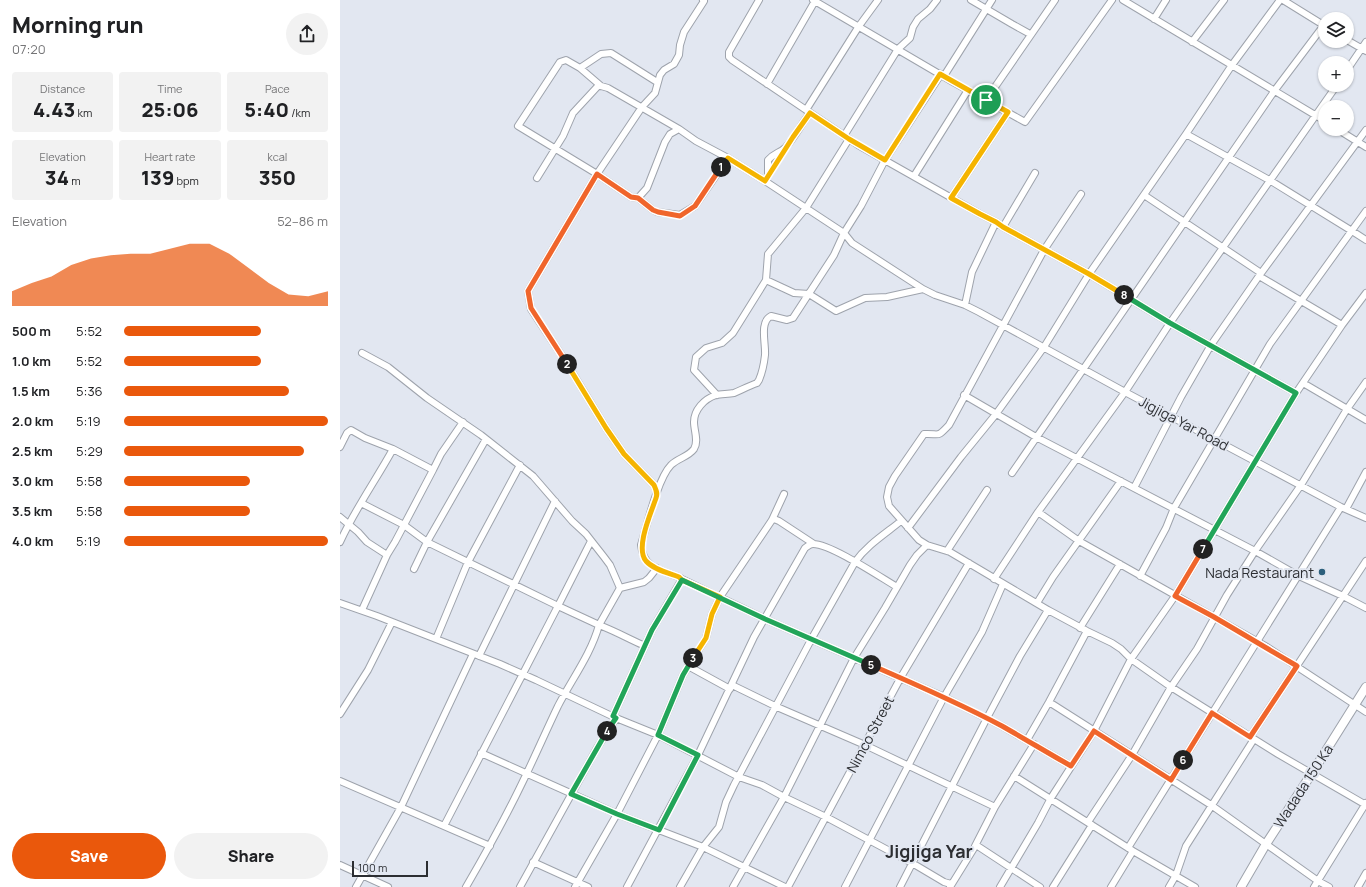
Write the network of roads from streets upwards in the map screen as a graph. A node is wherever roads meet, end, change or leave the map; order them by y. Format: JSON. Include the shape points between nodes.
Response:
{"nodes":[{"id":1,"x":704,"y":0,"type":"edge"},
{"id":2,"x":759,"y":0,"type":"edge"},
{"id":3,"x":878,"y":0,"type":"edge"},
{"id":4,"x":937,"y":0,"type":"edge"},
{"id":5,"x":971,"y":0,"type":"edge"},
{"id":6,"x":992,"y":0,"type":"edge"},
{"id":7,"x":1055,"y":0,"type":"edge"},
{"id":8,"x":1112,"y":0,"type":"edge"},
{"id":9,"x":1123,"y":0,"type":"edge"},
{"id":10,"x":1166,"y":0,"type":"edge"},
{"id":11,"x":1224,"y":0,"type":"edge"},
{"id":12,"x":1280,"y":0,"type":"edge"},
{"id":13,"x":1283,"y":0,"type":"edge"},
{"id":14,"x":818,"y":1,"type":"edge"},
{"id":15,"x":987,"y":9,"type":"junction"},
{"id":16,"x":1154,"y":18,"type":"junction"},
{"id":17,"x":1318,"y":22,"type":"edge"},
{"id":18,"x":859,"y":26,"type":"junction"},
{"id":19,"x":1030,"y":34,"type":"junction"},
{"id":20,"x":1318,"y":34,"type":"edge"},
{"id":21,"x":1192,"y":42,"type":"junction"},
{"id":22,"x":1366,"y":42,"type":"edge"},
{"id":23,"x":1354,"y":44,"type":"edge"},
{"id":24,"x":898,"y":49,"type":"junction"},
{"id":25,"x":1364,"y":50,"type":"edge"},
{"id":26,"x":1354,"y":62,"type":"edge"},
{"id":27,"x":1232,"y":65,"type":"junction"},
{"id":28,"x":580,"y":68,"type":"junction"},
{"id":29,"x":942,"y":75,"type":"junction"},
{"id":30,"x":657,"y":82,"type":"junction"},
{"id":31,"x":767,"y":84,"type":"junction"},
{"id":32,"x":601,"y":86,"type":"junction"},
{"id":33,"x":968,"y":90,"type":"junction"},
{"id":34,"x":1275,"y":90,"type":"junction"},
{"id":35,"x":1332,"y":92,"type":"edge"},
{"id":36,"x":986,"y":100,"type":"junction"},
{"id":37,"x":642,"y":107,"type":"junction"},
{"id":38,"x":808,"y":112,"type":"junction"},
{"id":39,"x":1008,"y":112,"type":"junction"},
{"id":40,"x":1316,"y":116,"type":"junction"},
{"id":41,"x":678,"y":129,"type":"junction"},
{"id":42,"x":1366,"y":130,"type":"edge"},
{"id":43,"x":1186,"y":134,"type":"junction"},
{"id":44,"x":1348,"y":136,"type":"edge"},
{"id":45,"x":847,"y":138,"type":"junction"},
{"id":46,"x":1357,"y":142,"type":"junction"},
{"id":47,"x":555,"y":148,"type":"junction"},
{"id":48,"x":1366,"y":148,"type":"edge"},
{"id":49,"x":728,"y":158,"type":"junction"},
{"id":50,"x":1229,"y":158,"type":"junction"},
{"id":51,"x":885,"y":160,"type":"junction"},
{"id":52,"x":1035,"y":173,"type":"dead end"},
{"id":53,"x":597,"y":174,"type":"junction"},
{"id":54,"x":914,"y":176,"type":"junction"},
{"id":55,"x":536,"y":178,"type":"dead end"},
{"id":56,"x":767,"y":178,"type":"junction"},
{"id":57,"x":1271,"y":181,"type":"junction"},
{"id":58,"x":1081,"y":194,"type":"dead end"},
{"id":59,"x":1144,"y":195,"type":"junction"},
{"id":60,"x":638,"y":198,"type":"junction"},
{"id":61,"x":951,"y":198,"type":"junction"},
{"id":62,"x":1310,"y":205,"type":"junction"},
{"id":63,"x":806,"y":208,"type":"junction"},
{"id":64,"x":1366,"y":211,"type":"edge"},
{"id":65,"x":996,"y":222,"type":"junction"},
{"id":66,"x":1184,"y":223,"type":"junction"},
{"id":67,"x":1003,"y":227,"type":"junction"},
{"id":68,"x":1352,"y":231,"type":"junction"},
{"id":69,"x":844,"y":233,"type":"junction"},
{"id":70,"x":1366,"y":240,"type":"edge"},
{"id":71,"x":1222,"y":248,"type":"junction"},
{"id":72,"x":1044,"y":250,"type":"junction"},
{"id":73,"x":1089,"y":274,"type":"junction"},
{"id":74,"x":1260,"y":274,"type":"junction"},
{"id":75,"x":766,"y":280,"type":"junction"},
{"id":76,"x":923,"y":289,"type":"junction"},
{"id":77,"x":1366,"y":293,"type":"edge"},
{"id":78,"x":809,"y":294,"type":"junction"},
{"id":79,"x":1131,"y":299,"type":"junction"},
{"id":80,"x":1302,"y":301,"type":"junction"},
{"id":81,"x":965,"y":305,"type":"junction"},
{"id":82,"x":1170,"y":323,"type":"junction"},
{"id":83,"x":1342,"y":325,"type":"junction"},
{"id":84,"x":1003,"y":326,"type":"junction"},
{"id":85,"x":1211,"y":345,"type":"junction"},
{"id":86,"x":1044,"y":347,"type":"junction"},
{"id":87,"x":362,"y":353,"type":"dead end"},
{"id":88,"x":1083,"y":368,"type":"junction"},
{"id":89,"x":1255,"y":369,"type":"junction"},
{"id":90,"x":1366,"y":382,"type":"edge"},
{"id":91,"x":1303,"y":384,"type":"junction"},
{"id":92,"x":1125,"y":392,"type":"junction"},
{"id":93,"x":1296,"y":393,"type":"junction"},
{"id":94,"x":717,"y":395,"type":"junction"},
{"id":95,"x":964,"y":395,"type":"junction"},
{"id":96,"x":1347,"y":409,"type":"junction"},
{"id":97,"x":996,"y":414,"type":"junction"},
{"id":98,"x":1172,"y":417,"type":"junction"},
{"id":99,"x":1366,"y":420,"type":"edge"},
{"id":100,"x":463,"y":422,"type":"junction"},
{"id":101,"x":1036,"y":437,"type":"junction"},
{"id":102,"x":1214,"y":438,"type":"junction"},
{"id":103,"x":486,"y":439,"type":"junction"},
{"id":104,"x":340,"y":447,"type":"edge"},
{"id":105,"x":393,"y":449,"type":"junction"},
{"id":106,"x":1078,"y":458,"type":"junction"},
{"id":107,"x":1255,"y":461,"type":"junction"},
{"id":108,"x":520,"y":465,"type":"junction"},
{"id":109,"x":433,"y":470,"type":"junction"},
{"id":110,"x":1366,"y":472,"type":"edge"},
{"id":111,"x":1012,"y":473,"type":"dead end"},
{"id":112,"x":1121,"y":481,"type":"junction"},
{"id":113,"x":1301,"y":485,"type":"junction"},
{"id":114,"x":1134,"y":488,"type":"junction"},
{"id":115,"x":987,"y":490,"type":"dead end"},
{"id":116,"x":657,"y":492,"type":"junction"},
{"id":117,"x":784,"y":494,"type":"dead end"},
{"id":118,"x":555,"y":501,"type":"junction"},
{"id":119,"x":361,"y":503,"type":"junction"},
{"id":120,"x":1174,"y":508,"type":"junction"},
{"id":121,"x":1344,"y":508,"type":"junction"},
{"id":122,"x":1038,"y":512,"type":"junction"},
{"id":123,"x":340,"y":517,"type":"edge"},
{"id":124,"x":1366,"y":518,"type":"edge"},
{"id":125,"x":772,"y":520,"type":"junction"},
{"id":126,"x":901,"y":521,"type":"junction"},
{"id":127,"x":348,"y":524,"type":"junction"},
{"id":128,"x":404,"y":525,"type":"junction"},
{"id":129,"x":908,"y":528,"type":"junction"},
{"id":130,"x":1214,"y":530,"type":"junction"},
{"id":131,"x":591,"y":541,"type":"junction"},
{"id":132,"x":1079,"y":541,"type":"junction"},
{"id":133,"x":340,"y":542,"type":"edge"},
{"id":134,"x":427,"y":542,"type":"junction"},
{"id":135,"x":814,"y":544,"type":"junction"},
{"id":136,"x":927,"y":545,"type":"junction"},
{"id":137,"x":947,"y":551,"type":"junction"},
{"id":138,"x":1255,"y":551,"type":"junction"},
{"id":139,"x":387,"y":555,"type":"junction"},
{"id":140,"x":1366,"y":561,"type":"edge"},
{"id":141,"x":468,"y":562,"type":"junction"},
{"id":142,"x":855,"y":562,"type":"junction"},
{"id":143,"x":968,"y":563,"type":"junction"},
{"id":144,"x":1120,"y":564,"type":"junction"},
{"id":145,"x":656,"y":568,"type":"junction"},
{"id":146,"x":414,"y":569,"type":"dead end"},
{"id":147,"x":1140,"y":576,"type":"junction"},
{"id":148,"x":1299,"y":576,"type":"junction"},
{"id":149,"x":994,"y":579,"type":"junction"},
{"id":150,"x":682,"y":580,"type":"junction"},
{"id":151,"x":1003,"y":584,"type":"junction"},
{"id":152,"x":514,"y":585,"type":"junction"},
{"id":153,"x":897,"y":587,"type":"junction"},
{"id":154,"x":620,"y":588,"type":"junction"},
{"id":155,"x":1175,"y":596,"type":"junction"},
{"id":156,"x":1343,"y":596,"type":"junction"},
{"id":157,"x":720,"y":597,"type":"junction"},
{"id":158,"x":340,"y":602,"type":"edge"},
{"id":159,"x":1037,"y":603,"type":"junction"},
{"id":160,"x":558,"y":606,"type":"junction"},
{"id":161,"x":1366,"y":608,"type":"edge"},
{"id":162,"x":362,"y":610,"type":"junction"},
{"id":163,"x":1048,"y":610,"type":"junction"},
{"id":164,"x":1214,"y":617,"type":"junction"},
{"id":165,"x":765,"y":619,"type":"junction"},
{"id":166,"x":392,"y":622,"type":"junction"},
{"id":167,"x":599,"y":625,"type":"junction"},
{"id":168,"x":1080,"y":628,"type":"junction"},
{"id":169,"x":1087,"y":631,"type":"junction"},
{"id":170,"x":812,"y":638,"type":"junction"},
{"id":171,"x":436,"y":639,"type":"junction"},
{"id":172,"x":1256,"y":641,"type":"junction"},
{"id":173,"x":645,"y":646,"type":"junction"},
{"id":174,"x":476,"y":655,"type":"junction"},
{"id":175,"x":854,"y":658,"type":"junction"},
{"id":176,"x":1131,"y":659,"type":"junction"},
{"id":177,"x":688,"y":666,"type":"junction"},
{"id":178,"x":1297,"y":666,"type":"junction"},
{"id":179,"x":522,"y":674,"type":"junction"},
{"id":180,"x":901,"y":678,"type":"junction"},
{"id":181,"x":731,"y":687,"type":"junction"},
{"id":182,"x":1171,"y":687,"type":"junction"},
{"id":183,"x":1366,"y":687,"type":"edge"},
{"id":184,"x":565,"y":693,"type":"junction"},
{"id":185,"x":944,"y":697,"type":"junction"},
{"id":186,"x":1049,"y":702,"type":"junction"},
{"id":187,"x":1354,"y":704,"type":"junction"},
{"id":188,"x":776,"y":707,"type":"junction"},
{"id":189,"x":1366,"y":712,"type":"edge"},
{"id":190,"x":1212,"y":713,"type":"junction"},
{"id":191,"x":340,"y":714,"type":"edge"},
{"id":192,"x":614,"y":717,"type":"junction"},
{"id":193,"x":986,"y":718,"type":"junction"},
{"id":194,"x":820,"y":725,"type":"junction"},
{"id":195,"x":1094,"y":731,"type":"junction"},
{"id":196,"x":658,"y":735,"type":"junction"},
{"id":197,"x":1252,"y":738,"type":"junction"},
{"id":198,"x":1027,"y":740,"type":"junction"},
{"id":199,"x":1034,"y":744,"type":"junction"},
{"id":200,"x":865,"y":745,"type":"junction"},
{"id":201,"x":482,"y":753,"type":"junction"},
{"id":202,"x":698,"y":755,"type":"junction"},
{"id":203,"x":1132,"y":755,"type":"junction"},
{"id":204,"x":908,"y":766,"type":"junction"},
{"id":205,"x":1071,"y":766,"type":"junction"},
{"id":206,"x":527,"y":773,"type":"junction"},
{"id":207,"x":1312,"y":774,"type":"junction"},
{"id":208,"x":1014,"y":776,"type":"junction"},
{"id":209,"x":739,"y":777,"type":"junction"},
{"id":210,"x":1171,"y":780,"type":"junction"},
{"id":211,"x":340,"y":781,"type":"edge"},
{"id":212,"x":952,"y":786,"type":"junction"},
{"id":213,"x":571,"y":794,"type":"junction"},
{"id":214,"x":784,"y":797,"type":"junction"},
{"id":215,"x":1051,"y":798,"type":"junction"},
{"id":216,"x":1366,"y":804,"type":"edge"},
{"id":217,"x":1211,"y":806,"type":"junction"},
{"id":218,"x":995,"y":807,"type":"junction"},
{"id":219,"x":401,"y":808,"type":"junction"},
{"id":220,"x":617,"y":814,"type":"junction"},
{"id":221,"x":826,"y":817,"type":"junction"},
{"id":222,"x":1090,"y":823,"type":"junction"},
{"id":223,"x":444,"y":826,"type":"junction"},
{"id":224,"x":659,"y":830,"type":"junction"},
{"id":225,"x":870,"y":841,"type":"junction"},
{"id":226,"x":1266,"y":844,"type":"junction"},
{"id":227,"x":490,"y":846,"type":"junction"},
{"id":228,"x":975,"y":846,"type":"junction"},
{"id":229,"x":703,"y":848,"type":"junction"},
{"id":230,"x":1131,"y":849,"type":"junction"},
{"id":231,"x":533,"y":862,"type":"junction"},
{"id":232,"x":912,"y":863,"type":"junction"},
{"id":233,"x":340,"y":865,"type":"edge"},
{"id":234,"x":744,"y":867,"type":"junction"},
{"id":235,"x":1012,"y":869,"type":"junction"},
{"id":236,"x":1366,"y":873,"type":"edge"},
{"id":237,"x":1176,"y":875,"type":"junction"},
{"id":238,"x":362,"y":876,"type":"junction"},
{"id":239,"x":1316,"y":884,"type":"edge"},
{"id":240,"x":576,"y":885,"type":"edge"},
{"id":241,"x":951,"y":885,"type":"edge"},
{"id":242,"x":356,"y":887,"type":"edge"},
{"id":243,"x":388,"y":887,"type":"edge"},
{"id":244,"x":466,"y":887,"type":"edge"},
{"id":245,"x":520,"y":887,"type":"edge"},
{"id":246,"x":588,"y":887,"type":"edge"},
{"id":247,"x":627,"y":887,"type":"edge"},
{"id":248,"x":680,"y":887,"type":"edge"},
{"id":249,"x":732,"y":887,"type":"edge"},
{"id":250,"x":785,"y":887,"type":"edge"},
{"id":251,"x":788,"y":887,"type":"edge"},
{"id":252,"x":845,"y":887,"type":"edge"},
{"id":253,"x":900,"y":887,"type":"edge"},
{"id":254,"x":1000,"y":887,"type":"edge"},
{"id":255,"x":1040,"y":887,"type":"edge"},
{"id":256,"x":1053,"y":887,"type":"edge"},
{"id":257,"x":1111,"y":887,"type":"edge"},
{"id":258,"x":1169,"y":887,"type":"edge"},
{"id":259,"x":1195,"y":887,"type":"edge"},
{"id":260,"x":1241,"y":887,"type":"edge"},
{"id":261,"x":1329,"y":887,"type":"edge"},
{"id":262,"x":1358,"y":887,"type":"edge"}],
"edges":[{"from":1,"to":30,"type":"street","via":[[684,32],[680,55],[674,64],[664,70]]},
{"from":2,"to":31,"type":"street","via":[[728,54],[732,60]]},
{"from":3,"to":18,"type":"street"},
{"from":4,"to":24,"type":"street","via":[[918,19],[910,38]]},
{"from":5,"to":15,"type":"street"},
{"from":6,"to":15,"type":"street"},
{"from":7,"to":19,"type":"street"},
{"from":8,"to":39,"type":"street","via":[[1029,119],[1025,122]]},
{"from":9,"to":16,"type":"street"},
{"from":10,"to":16,"type":"street"},
{"from":11,"to":21,"type":"street"},
{"from":12,"to":27,"type":"street"},
{"from":13,"to":17,"type":"street"},
{"from":14,"to":18,"type":"street"},
{"from":14,"to":31,"type":"street"},
{"from":15,"to":19,"type":"street"},
{"from":15,"to":29,"type":"street"},
{"from":16,"to":21,"type":"street"},
{"from":18,"to":24,"type":"street"},
{"from":18,"to":38,"type":"street"},
{"from":19,"to":36,"type":"street"},
{"from":20,"to":34,"type":"street"},
{"from":21,"to":27,"type":"street"},
{"from":22,"to":25,"type":"street"},
{"from":23,"to":25,"type":"street"},
{"from":24,"to":29,"type":"street"},
{"from":24,"to":45,"type":"street"},
{"from":25,"to":26,"type":"street"},
{"from":27,"to":34,"type":"street"},
{"from":27,"to":43,"type":"street"},
{"from":28,"to":30,"type":"street","via":[[601,54],[611,53]]},
{"from":28,"to":32,"type":"street","name":"Jigjiga Yar Road"},
{"from":28,"to":47,"type":"street","name":"Jigjiga Yar Road","via":[[566,60],[560,62],[518,126]]},
{"from":29,"to":33,"type":"street"},
{"from":29,"to":51,"type":"street"},
{"from":30,"to":37,"type":"street","via":[[655,92]]},
{"from":31,"to":38,"type":"street"},
{"from":32,"to":37,"type":"street","name":"Jigjiga Yar Road"},
{"from":32,"to":47,"type":"street","via":[[598,86],[573,113],[564,136]]},
{"from":33,"to":36,"type":"street"},
{"from":33,"to":54,"type":"street"},
{"from":34,"to":40,"type":"street"},
{"from":34,"to":50,"type":"street"},
{"from":35,"to":40,"type":"street"},
{"from":36,"to":39,"type":"street"},
{"from":37,"to":41,"type":"street","name":"Jigjiga Yar Road"},
{"from":37,"to":53,"type":"street"},
{"from":38,"to":45,"type":"street"},
{"from":38,"to":56,"type":"street","via":[[787,146],[768,160]]},
{"from":39,"to":61,"type":"street"},
{"from":40,"to":57,"type":"street"},
{"from":41,"to":49,"type":"street","name":"Jigjiga Yar Road"},
{"from":41,"to":60,"type":"street","via":[[670,134],[665,142],[646,188]]},
{"from":42,"to":46,"type":"street"},
{"from":43,"to":50,"type":"street"},
{"from":43,"to":59,"type":"street"},
{"from":44,"to":46,"type":"street"},
{"from":45,"to":51,"type":"street"},
{"from":45,"to":63,"type":"street"},
{"from":46,"to":48,"type":"street"},
{"from":46,"to":62,"type":"street"},
{"from":47,"to":53,"type":"street"},
{"from":47,"to":55,"type":"street"},
{"from":49,"to":56,"type":"street","name":"Jigjiga Yar Road"},
{"from":49,"to":60,"type":"street","via":[[695,206],[680,216],[653,210]]},
{"from":50,"to":57,"type":"street"},
{"from":50,"to":66,"type":"street"},
{"from":51,"to":54,"type":"street"},
{"from":51,"to":69,"type":"street"},
{"from":52,"to":67,"type":"street"},
{"from":53,"to":60,"type":"street","via":[[631,197]]},
{"from":53,"to":116,"type":"street","via":[[528,291],[531,308],[606,428],[624,454],[654,485]]},
{"from":54,"to":61,"type":"street"},
{"from":56,"to":63,"type":"street","name":"Jigjiga Yar Road"},
{"from":57,"to":62,"type":"street"},
{"from":57,"to":71,"type":"street"},
{"from":58,"to":72,"type":"street"},
{"from":59,"to":66,"type":"street"},
{"from":59,"to":73,"type":"street"},
{"from":61,"to":65,"type":"street"},
{"from":62,"to":68,"type":"street"},
{"from":62,"to":74,"type":"street"},
{"from":63,"to":69,"type":"street","name":"Jigjiga Yar Road"},
{"from":63,"to":75,"type":"street","via":[[768,254]]},
{"from":64,"to":68,"type":"street"},
{"from":65,"to":67,"type":"street"},
{"from":65,"to":81,"type":"street","via":[[972,272]]},
{"from":66,"to":71,"type":"street"},
{"from":66,"to":79,"type":"street"},
{"from":67,"to":72,"type":"street"},
{"from":68,"to":70,"type":"street"},
{"from":68,"to":80,"type":"street"},
{"from":69,"to":76,"type":"street","name":"Jigjiga Yar Road","via":[[852,243]]},
{"from":69,"to":78,"type":"street","via":[[834,255]]},
{"from":71,"to":74,"type":"street"},
{"from":71,"to":82,"type":"street"},
{"from":72,"to":73,"type":"street"},
{"from":72,"to":84,"type":"street"},
{"from":73,"to":79,"type":"street"},
{"from":73,"to":86,"type":"street"},
{"from":74,"to":80,"type":"street"},
{"from":74,"to":85,"type":"street"},
{"from":75,"to":78,"type":"street","via":[[794,293]]},
{"from":75,"to":94,"type":"street","via":[[734,333],[722,343],[706,348],[696,357],[694,370]]},
{"from":76,"to":78,"type":"street","via":[[887,297],[865,298],[836,311]]},
{"from":76,"to":81,"type":"street","name":"Jigjiga Yar Road"},
{"from":77,"to":83,"type":"street"},
{"from":78,"to":94,"type":"street","via":[[793,318],[787,320],[771,316],[765,321],[765,355],[761,375],[756,383],[733,393]]},
{"from":79,"to":82,"type":"street"},
{"from":79,"to":88,"type":"street"},
{"from":80,"to":83,"type":"street"},
{"from":80,"to":89,"type":"street"},
{"from":81,"to":84,"type":"street","name":"Jigjiga Yar Road"},
{"from":82,"to":85,"type":"street"},
{"from":82,"to":92,"type":"street"},
{"from":83,"to":91,"type":"street"},
{"from":84,"to":86,"type":"street","name":"Jigjiga Yar Road"},
{"from":84,"to":95,"type":"street"},
{"from":85,"to":89,"type":"street"},
{"from":85,"to":98,"type":"street"},
{"from":86,"to":88,"type":"street","name":"Jigjiga Yar Road"},
{"from":86,"to":97,"type":"street"},
{"from":87,"to":100,"type":"street","via":[[388,368]]},
{"from":88,"to":92,"type":"street","name":"Jigjiga Yar Road"},
{"from":88,"to":101,"type":"street"},
{"from":89,"to":93,"type":"street"},
{"from":89,"to":102,"type":"street"},
{"from":90,"to":96,"type":"street"},
{"from":91,"to":93,"type":"street"},
{"from":91,"to":96,"type":"street"},
{"from":92,"to":98,"type":"street","name":"Jigjiga Yar Road"},
{"from":92,"to":106,"type":"street"},
{"from":93,"to":107,"type":"street"},
{"from":94,"to":116,"type":"street","via":[[709,398],[698,409],[694,423],[694,448],[672,465]]},
{"from":95,"to":97,"type":"street"},
{"from":95,"to":126,"type":"street","via":[[949,424],[938,435],[929,433],[922,436],[889,487],[889,506]]},
{"from":96,"to":99,"type":"street"},
{"from":96,"to":113,"type":"street"},
{"from":97,"to":101,"type":"street"},
{"from":97,"to":129,"type":"street"},
{"from":98,"to":102,"type":"street","name":"Jigjiga Yar Road"},
{"from":98,"to":114,"type":"street"},
{"from":100,"to":103,"type":"street"},
{"from":100,"to":109,"type":"street"},
{"from":101,"to":106,"type":"street"},
{"from":101,"to":111,"type":"street"},
{"from":102,"to":107,"type":"street","name":"Jigjiga Yar Road"},
{"from":102,"to":120,"type":"street"},
{"from":103,"to":108,"type":"street"},
{"from":103,"to":134,"type":"street"},
{"from":104,"to":105,"type":"street","via":[[347,433],[352,430]]},
{"from":105,"to":109,"type":"street"},
{"from":105,"to":119,"type":"street"},
{"from":106,"to":112,"type":"street"},
{"from":106,"to":122,"type":"street"},
{"from":107,"to":113,"type":"street","name":"Jigjiga Yar Road"},
{"from":107,"to":130,"type":"street"},
{"from":108,"to":118,"type":"street"},
{"from":108,"to":141,"type":"street"},
{"from":109,"to":128,"type":"street"},
{"from":110,"to":121,"type":"street"},
{"from":112,"to":114,"type":"street"},
{"from":112,"to":132,"type":"street"},
{"from":113,"to":121,"type":"street","name":"Jigjiga Yar Road"},
{"from":113,"to":138,"type":"street"},
{"from":114,"to":120,"type":"street"},
{"from":115,"to":137,"type":"street"},
{"from":116,"to":145,"type":"street","via":[[641,545],[645,560]]},
{"from":117,"to":125,"type":"street"},
{"from":118,"to":131,"type":"street"},
{"from":118,"to":152,"type":"street"},
{"from":119,"to":127,"type":"street"},
{"from":119,"to":128,"type":"street"},
{"from":120,"to":130,"type":"street"},
{"from":120,"to":147,"type":"street"},
{"from":121,"to":124,"type":"street","name":"Jigjiga Yar Road"},
{"from":121,"to":148,"type":"street"},
{"from":122,"to":132,"type":"street"},
{"from":122,"to":149,"type":"street"},
{"from":123,"to":127,"type":"street"},
{"from":125,"to":135,"type":"street","via":[[779,521]]},
{"from":125,"to":157,"type":"street"},
{"from":126,"to":129,"type":"street"},
{"from":126,"to":142,"type":"street","via":[[862,552]]},
{"from":127,"to":133,"type":"street"},
{"from":127,"to":139,"type":"street","via":[[367,542]]},
{"from":128,"to":134,"type":"street"},
{"from":128,"to":139,"type":"street"},
{"from":129,"to":136,"type":"street"},
{"from":130,"to":138,"type":"street"},
{"from":130,"to":155,"type":"street"},
{"from":131,"to":154,"type":"street","via":[[610,565]]},
{"from":131,"to":160,"type":"street"},
{"from":132,"to":144,"type":"street"},
{"from":132,"to":159,"type":"street"},
{"from":134,"to":141,"type":"street"},
{"from":134,"to":146,"type":"street"},
{"from":135,"to":142,"type":"street","via":[[825,546]]},
{"from":135,"to":165,"type":"street","via":[[802,552]]},
{"from":136,"to":137,"type":"street"},
{"from":136,"to":153,"type":"street","via":[[916,555]]},
{"from":137,"to":143,"type":"street"},
{"from":138,"to":148,"type":"street"},
{"from":138,"to":164,"type":"street"},
{"from":139,"to":162,"type":"street"},
{"from":140,"to":156,"type":"street"},
{"from":141,"to":152,"type":"street"},
{"from":141,"to":171,"type":"street"},
{"from":142,"to":153,"type":"street"},
{"from":142,"to":170,"type":"street"},
{"from":143,"to":149,"type":"street"},
{"from":143,"to":180,"type":"street","name":"Nimco Street"},
{"from":144,"to":147,"type":"street"},
{"from":144,"to":168,"type":"street"},
{"from":145,"to":150,"type":"street"},
{"from":145,"to":154,"type":"street","via":[[644,582]]},
{"from":147,"to":155,"type":"street"},
{"from":148,"to":156,"type":"street"},
{"from":148,"to":172,"type":"street"},
{"from":149,"to":151,"type":"street"},
{"from":150,"to":157,"type":"street"},
{"from":150,"to":173,"type":"street"},
{"from":151,"to":159,"type":"street"},
{"from":151,"to":185,"type":"street","via":[[982,632]]},
{"from":152,"to":160,"type":"street"},
{"from":152,"to":174,"type":"street"},
{"from":153,"to":175,"type":"street"},
{"from":154,"to":167,"type":"street"},
{"from":155,"to":164,"type":"street"},
{"from":155,"to":176,"type":"street"},
{"from":156,"to":161,"type":"street"},
{"from":156,"to":178,"type":"street"},
{"from":157,"to":165,"type":"street"},
{"from":157,"to":177,"type":"street","via":[[712,614],[706,638]]},
{"from":158,"to":162,"type":"street"},
{"from":159,"to":163,"type":"street"},
{"from":160,"to":167,"type":"street"},
{"from":160,"to":179,"type":"street"},
{"from":162,"to":166,"type":"street"},
{"from":163,"to":168,"type":"street"},
{"from":163,"to":193,"type":"street"},
{"from":164,"to":172,"type":"street"},
{"from":164,"to":182,"type":"street"},
{"from":165,"to":170,"type":"street"},
{"from":165,"to":181,"type":"street","via":[[751,642]]},
{"from":166,"to":171,"type":"street"},
{"from":166,"to":191,"type":"street","via":[[368,670]]},
{"from":167,"to":173,"type":"street"},
{"from":167,"to":184,"type":"street","via":[[595,638]]},
{"from":168,"to":169,"type":"street"},
{"from":169,"to":176,"type":"street","via":[[1121,649]]},
{"from":169,"to":186,"type":"street"},
{"from":170,"to":175,"type":"street"},
{"from":170,"to":188,"type":"street"},
{"from":171,"to":174,"type":"street"},
{"from":172,"to":178,"type":"street"},
{"from":172,"to":190,"type":"street"},
{"from":173,"to":192,"type":"street"},
{"from":174,"to":179,"type":"street"},
{"from":174,"to":219,"type":"street"},
{"from":175,"to":180,"type":"street"},
{"from":175,"to":194,"type":"street"},
{"from":176,"to":182,"type":"street"},
{"from":176,"to":195,"type":"street"},
{"from":177,"to":181,"type":"street"},
{"from":177,"to":196,"type":"street"},
{"from":178,"to":187,"type":"street"},
{"from":178,"to":197,"type":"street"},
{"from":179,"to":184,"type":"street"},
{"from":179,"to":201,"type":"street"},
{"from":180,"to":185,"type":"street"},
{"from":180,"to":200,"type":"street","name":"Nimco Street"},
{"from":181,"to":188,"type":"street"},
{"from":181,"to":202,"type":"street"},
{"from":182,"to":190,"type":"street"},
{"from":182,"to":203,"type":"street"},
{"from":183,"to":187,"type":"street","name":"Wadada 150 Ka"},
{"from":184,"to":192,"type":"street"},
{"from":184,"to":206,"type":"street"},
{"from":185,"to":193,"type":"street"},
{"from":185,"to":204,"type":"street"},
{"from":186,"to":195,"type":"street"},
{"from":186,"to":198,"type":"street"},
{"from":187,"to":189,"type":"street"},
{"from":187,"to":207,"type":"street","name":"Wadada 150 Ka"},
{"from":188,"to":194,"type":"street"},
{"from":188,"to":209,"type":"street"},
{"from":190,"to":197,"type":"street"},
{"from":190,"to":210,"type":"street"},
{"from":192,"to":196,"type":"street"},
{"from":192,"to":213,"type":"street"},
{"from":193,"to":198,"type":"street"},
{"from":193,"to":212,"type":"street"},
{"from":194,"to":200,"type":"street"},
{"from":194,"to":214,"type":"street"},
{"from":195,"to":203,"type":"street"},
{"from":195,"to":205,"type":"street"},
{"from":196,"to":202,"type":"street"},
{"from":196,"to":220,"type":"street"},
{"from":197,"to":207,"type":"street"},
{"from":197,"to":217,"type":"street"},
{"from":198,"to":199,"type":"street"},
{"from":199,"to":205,"type":"street"},
{"from":199,"to":208,"type":"street"},
{"from":200,"to":204,"type":"street"},
{"from":200,"to":221,"type":"street","name":"Nimco Street"},
{"from":201,"to":206,"type":"street"},
{"from":201,"to":223,"type":"street"},
{"from":202,"to":209,"type":"street"},
{"from":202,"to":224,"type":"street"},
{"from":203,"to":210,"type":"street"},
{"from":203,"to":222,"type":"street"},
{"from":204,"to":212,"type":"street"},
{"from":204,"to":225,"type":"street"},
{"from":205,"to":215,"type":"street"},
{"from":206,"to":213,"type":"street"},
{"from":206,"to":227,"type":"street"},
{"from":207,"to":216,"type":"street"},
{"from":207,"to":226,"type":"street","name":"Wadada 150 Ka"},
{"from":208,"to":215,"type":"street"},
{"from":208,"to":218,"type":"street"},
{"from":209,"to":214,"type":"street","via":[[762,785]]},
{"from":209,"to":229,"type":"street","via":[[726,802],[719,827]]},
{"from":210,"to":217,"type":"street"},
{"from":210,"to":230,"type":"street"},
{"from":211,"to":219,"type":"street"},
{"from":212,"to":218,"type":"street"},
{"from":212,"to":232,"type":"street"},
{"from":213,"to":220,"type":"street"},
{"from":213,"to":231,"type":"street"},
{"from":214,"to":221,"type":"street"},
{"from":214,"to":234,"type":"street"},
{"from":215,"to":222,"type":"street"},
{"from":215,"to":235,"type":"street"},
{"from":216,"to":239,"type":"street"},
{"from":217,"to":226,"type":"street"},
{"from":217,"to":237,"type":"street","via":[[1186,846]]},
{"from":218,"to":228,"type":"street"},
{"from":219,"to":223,"type":"street"},
{"from":219,"to":238,"type":"street"},
{"from":220,"to":224,"type":"street"},
{"from":220,"to":240,"type":"street"},
{"from":221,"to":225,"type":"street"},
{"from":221,"to":251,"type":"street","name":"Nimco Street"},
{"from":222,"to":230,"type":"street"},
{"from":222,"to":256,"type":"street"},
{"from":223,"to":227,"type":"street"},
{"from":224,"to":229,"type":"street"},
{"from":224,"to":247,"type":"street"},
{"from":225,"to":232,"type":"street"},
{"from":225,"to":252,"type":"street"},
{"from":226,"to":239,"type":"street"},
{"from":226,"to":260,"type":"street","name":"Wadada 150 Ka"},
{"from":227,"to":244,"type":"street"},
{"from":228,"to":235,"type":"street"},
{"from":228,"to":241,"type":"street"},
{"from":229,"to":234,"type":"street"},
{"from":229,"to":248,"type":"street"},
{"from":230,"to":237,"type":"street"},
{"from":230,"to":257,"type":"street"},
{"from":231,"to":240,"type":"street"},
{"from":231,"to":245,"type":"street"},
{"from":232,"to":241,"type":"street"},
{"from":232,"to":253,"type":"street"},
{"from":233,"to":238,"type":"street"},
{"from":234,"to":249,"type":"street"},
{"from":234,"to":250,"type":"street"},
{"from":235,"to":254,"type":"street"},
{"from":235,"to":255,"type":"street"},
{"from":236,"to":262,"type":"street"},
{"from":237,"to":258,"type":"street"},
{"from":237,"to":259,"type":"street"},
{"from":238,"to":242,"type":"street"},
{"from":238,"to":243,"type":"street"},
{"from":239,"to":261,"type":"street"},
{"from":240,"to":246,"type":"street"}]}
